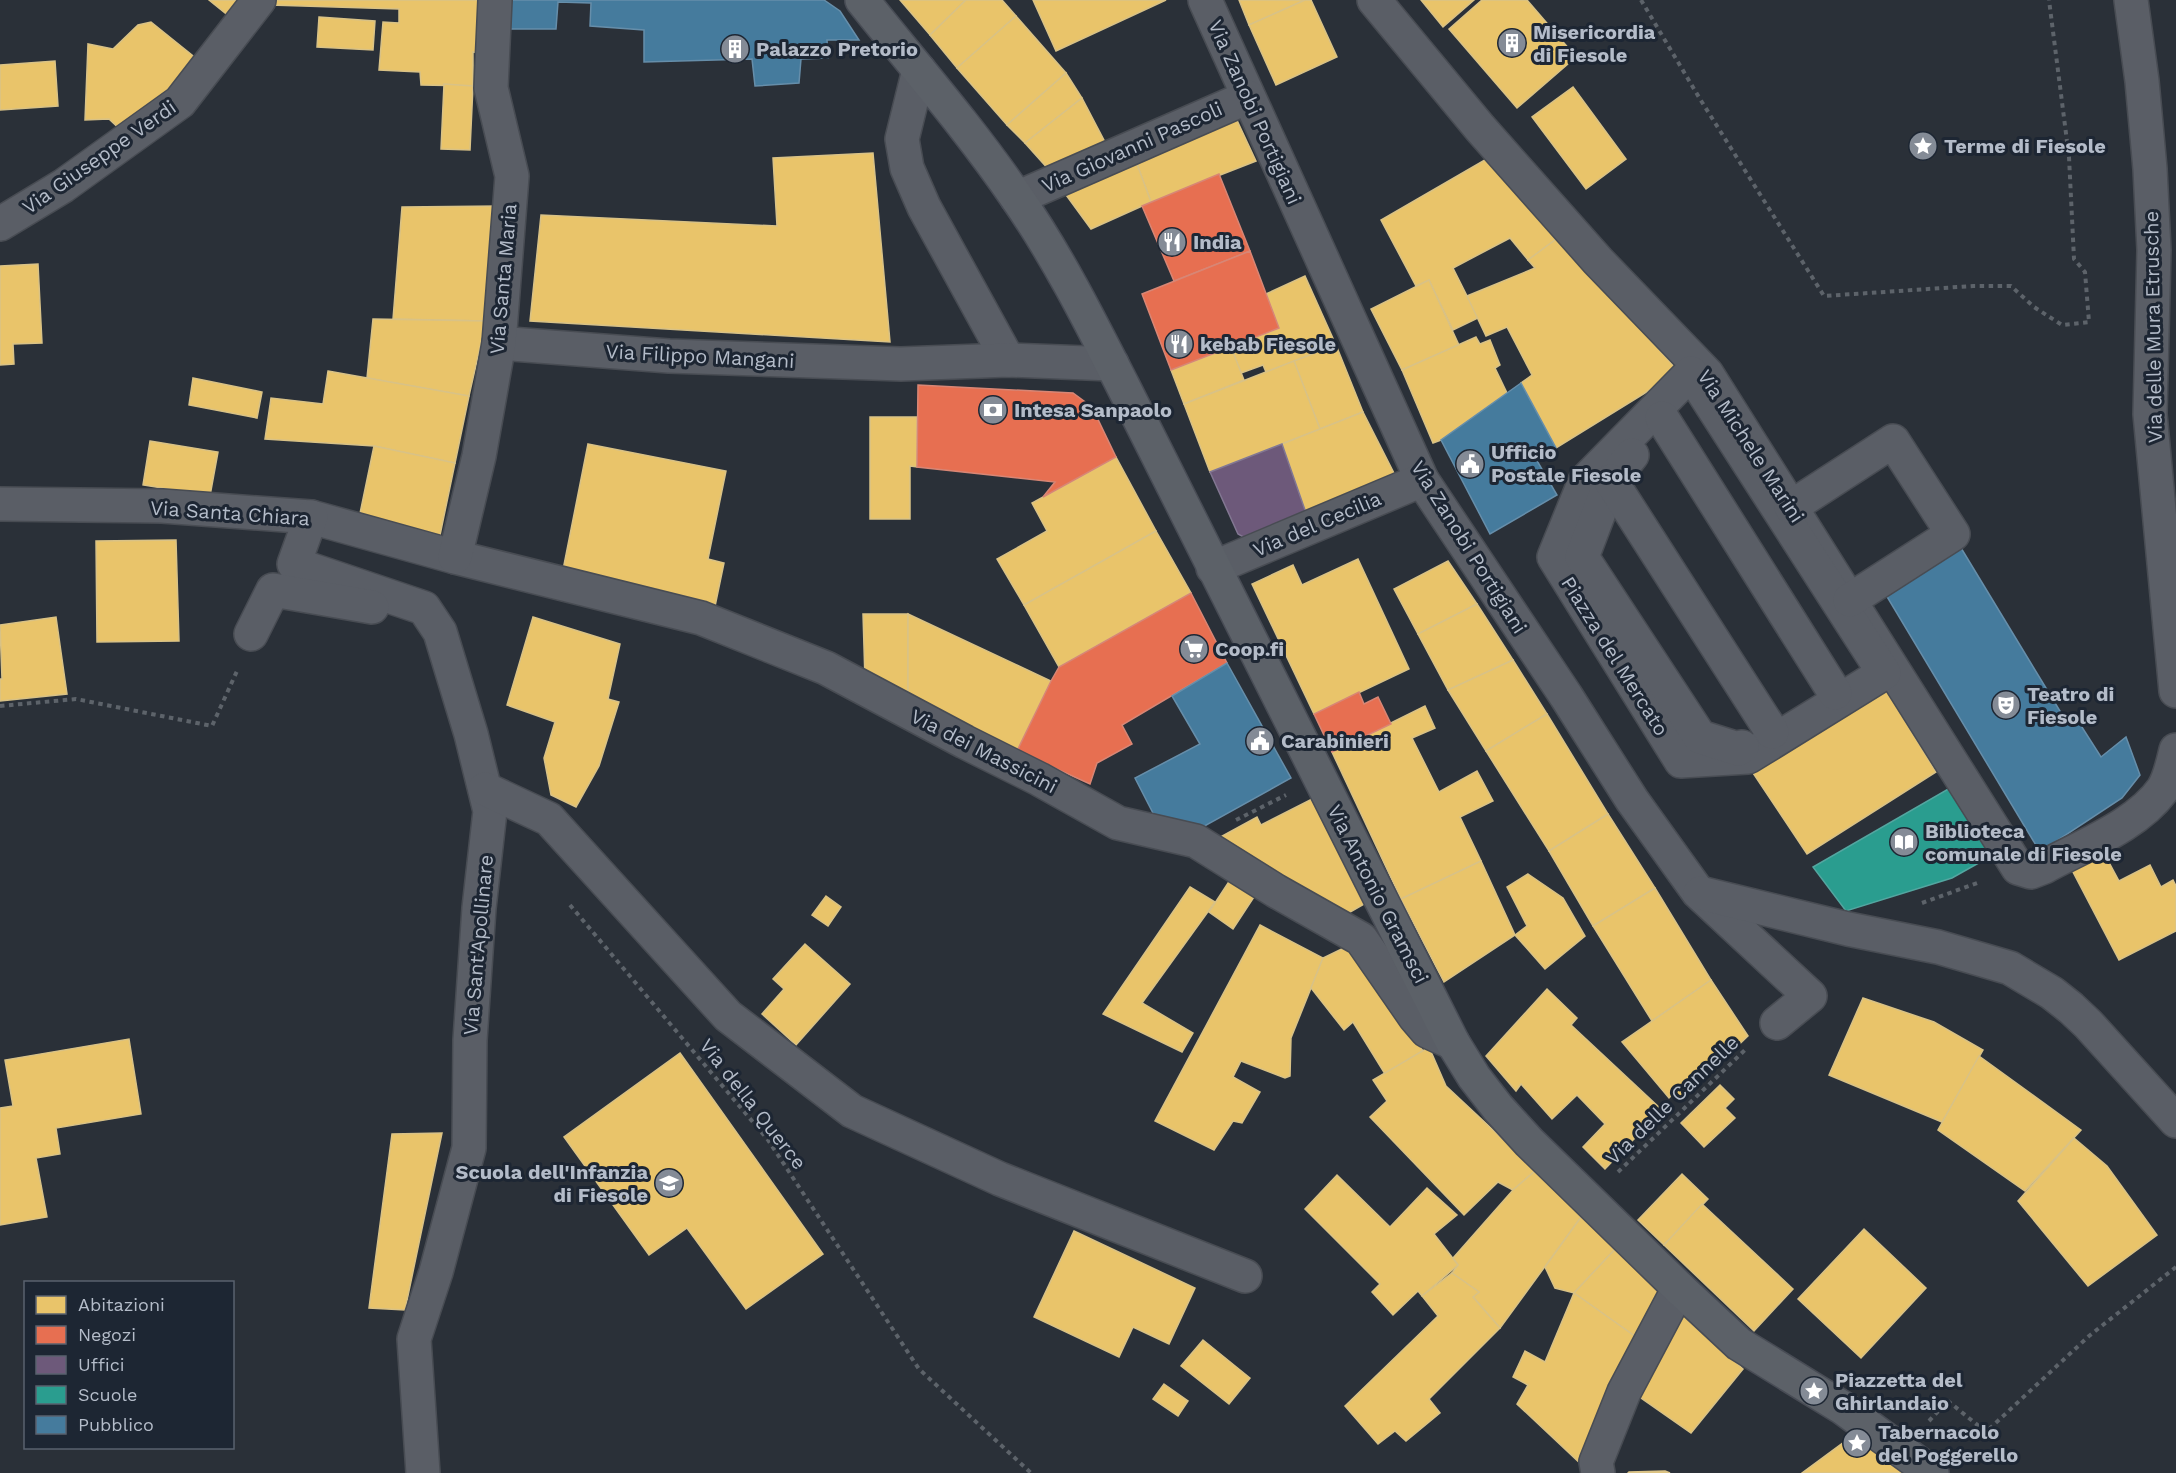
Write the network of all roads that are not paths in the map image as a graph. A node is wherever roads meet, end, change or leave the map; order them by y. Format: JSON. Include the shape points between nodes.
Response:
{"nodes":[{"id":1,"x":259,"y":0,"type":"edge"},
{"id":2,"x":495,"y":0,"type":"edge"},
{"id":3,"x":862,"y":0,"type":"edge"},
{"id":4,"x":1205,"y":0,"type":"edge"},
{"id":5,"x":1374,"y":0,"type":"edge"},
{"id":6,"x":2130,"y":0,"type":"edge"},
{"id":7,"x":919,"y":70,"type":"junction"},
{"id":8,"x":1248,"y":97,"type":"junction"},
{"id":9,"x":1017,"y":198,"type":"junction"},
{"id":10,"x":0,"y":224,"type":"edge"},
{"id":11,"x":2154,"y":250,"type":"junction"},
{"id":12,"x":2176,"y":332,"type":"edge"},
{"id":13,"x":499,"y":343,"type":"junction"},
{"id":14,"x":1008,"y":360,"type":"junction"},
{"id":15,"x":1112,"y":364,"type":"junction"},
{"id":16,"x":1699,"y":374,"type":"junction"},
{"id":17,"x":1662,"y":418,"type":"junction"},
{"id":18,"x":1422,"y":480,"type":"junction"},
{"id":19,"x":1611,"y":481,"type":"junction"},
{"id":20,"x":0,"y":504,"type":"edge"},
{"id":21,"x":1791,"y":507,"type":"junction"},
{"id":22,"x":311,"y":517,"type":"junction"},
{"id":23,"x":455,"y":557,"type":"junction"},
{"id":24,"x":1213,"y":568,"type":"junction"},
{"id":25,"x":1850,"y":600,"type":"junction"},
{"id":26,"x":424,"y":608,"type":"junction"},
{"id":27,"x":251,"y":634,"type":"road end"},
{"id":28,"x":1886,"y":659,"type":"junction"},
{"id":29,"x":2176,"y":691,"type":"edge"},
{"id":30,"x":1835,"y":693,"type":"junction"},
{"id":31,"x":1772,"y":732,"type":"junction"},
{"id":32,"x":2176,"y":750,"type":"edge"},
{"id":33,"x":485,"y":789,"type":"junction"},
{"id":34,"x":1698,"y":892,"type":"junction"},
{"id":35,"x":1777,"y":1023,"type":"road end"},
{"id":36,"x":1454,"y":1043,"type":"junction"},
{"id":37,"x":2176,"y":1121,"type":"edge"},
{"id":38,"x":1245,"y":1276,"type":"dead end"},
{"id":39,"x":1679,"y":1288,"type":"junction"},
{"id":40,"x":423,"y":1473,"type":"edge"},
{"id":41,"x":1598,"y":1473,"type":"edge"},
{"id":42,"x":1932,"y":1473,"type":"edge"}],
"edges":[{"from":1,"to":10,"type":"street","name":"Via Giuseppe Verdi","via":[[180,102],[63,186]]},
{"from":2,"to":13,"type":"street","name":"Via Santa Maria","via":[[491,88],[512,176]]},
{"from":3,"to":7,"type":"main road","name":"Via Antonio Gramsci"},
{"from":4,"to":8,"type":"street","name":"Via Zanobi Portigiani"},
{"from":5,"to":16,"type":"street","name":"Via Michele Marini","via":[[1480,128]]},
{"from":6,"to":11,"type":"street","name":"Via delle Mura Etrusche","via":[[2144,104]]},
{"from":7,"to":9,"type":"main road","name":"Via Antonio Gramsci"},
{"from":7,"to":14,"type":"street","via":[[902,139],[908,168],[924,207]]},
{"from":8,"to":9,"type":"street","name":"Via Giovanni Pascoli"},
{"from":8,"to":18,"type":"street","name":"Via Zanobi Portigiani"},
{"from":9,"to":15,"type":"main road","name":"Via Antonio Gramsci"},
{"from":11,"to":12,"type":"street"},
{"from":11,"to":29,"type":"street","name":"Via delle Mura Etrusche","via":[[2150,414]]},
{"from":13,"to":14,"type":"street","name":"Via Filippo Mangani","via":[[669,356],[901,364]]},
{"from":13,"to":23,"type":"street","name":"Via Santa Maria","via":[[479,456]]},
{"from":14,"to":15,"type":"street","name":"Via Filippo Mangani"},
{"from":15,"to":24,"type":"main road","name":"Via Antonio Gramsci"},
{"from":16,"to":16,"type":"street","name":"Piazza del Mercato","via":[[1585,481],[1554,557],[1681,761],[1748,757],[1884,673]]},
{"from":16,"to":17,"type":"street","name":"Piazza del Mercato"},
{"from":16,"to":21,"type":"street","name":"Via Michele Marini"},
{"from":17,"to":19,"type":"street","name":"Piazza del Mercato"},
{"from":17,"to":30,"type":"street"},
{"from":18,"to":24,"type":"street","name":"Via del Cecilia"},
{"from":18,"to":34,"type":"street","name":"Via Zanobi Portigiani","via":[[1632,800]]},
{"from":19,"to":31,"type":"street"},
{"from":19,"to":31,"type":"street","name":"Piazza del Mercato","via":[[1582,557],[1700,737],[1738,749]]},
{"from":20,"to":22,"type":"street","name":"Via Santa Chiara","via":[[162,506]]},
{"from":21,"to":25,"type":"street","name":"Via Michele Marini"},
{"from":21,"to":25,"type":"street","via":[[1893,441],[1953,534]]},
{"from":22,"to":23,"type":"street","name":"Via Santa Chiara"},
{"from":22,"to":26,"type":"street","via":[[294,564]]},
{"from":23,"to":36,"type":"street","name":"Via dei Massicini","via":[[700,618],[826,668],[1118,823],[1196,841],[1361,939],[1415,1017],[1428,1031]]},
{"from":24,"to":36,"type":"main road","name":"Via Antonio Gramsci"},
{"from":25,"to":28,"type":"street","name":"Via Michele Marini"},
{"from":26,"to":27,"type":"street","via":[[402,612],[273,590]]},
{"from":26,"to":33,"type":"street","name":"Via Sant'Apollinare","via":[[440,632]]},
{"from":28,"to":30,"type":"street","name":"Piazza del Mercato"},
{"from":28,"to":32,"type":"street","name":"Via Michele Marini","via":[[2024,870],[2133,819],[2149,807],[2164,787]]},
{"from":30,"to":31,"type":"street","name":"Piazza del Mercato"},
{"from":33,"to":38,"type":"street","via":[[549,819],[728,1016],[852,1111],[1000,1179]]},
{"from":33,"to":40,"type":"street","name":"Via Sant'Apollinare","via":[[490,811],[470,1040],[469,1148],[414,1339]]},
{"from":34,"to":35,"type":"street","name":"Via Zanobi Portigiani","via":[[1810,996]]},
{"from":34,"to":37,"type":"street","via":[[1938,947],[2010,968],[2071,1008]]},
{"from":36,"to":39,"type":"main road","name":"Via Antonio Gramsci","via":[[1474,1077],[1529,1142]]},
{"from":39,"to":41,"type":"street","via":[[1624,1392],[1596,1462]]},
{"from":39,"to":42,"type":"main road","name":"Via Antonio Gramsci","via":[[1746,1350],[1843,1408]]}]}
